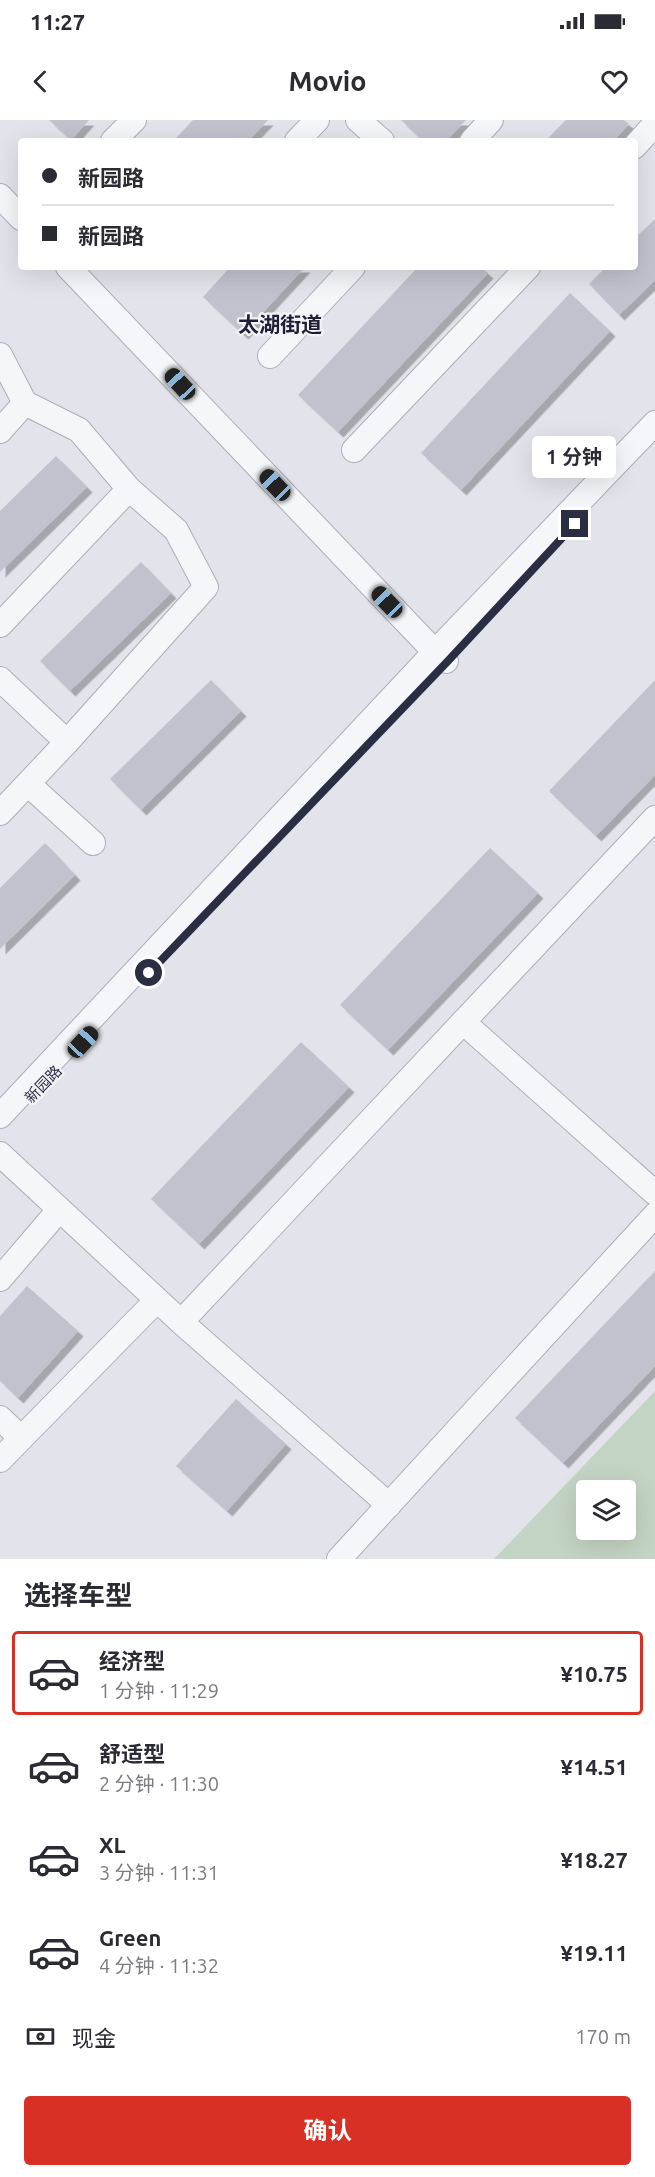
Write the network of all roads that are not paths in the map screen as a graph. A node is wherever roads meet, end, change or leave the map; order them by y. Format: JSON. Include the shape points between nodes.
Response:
{"nodes":[{"id":1,"x":134,"y":120,"type":"edge"},
{"id":2,"x":318,"y":120,"type":"edge"},
{"id":3,"x":358,"y":120,"type":"edge"},
{"id":4,"x":492,"y":120,"type":"edge"},
{"id":5,"x":655,"y":124,"type":"edge"},
{"id":6,"x":116,"y":138,"type":"edge"},
{"id":7,"x":300,"y":138,"type":"edge"},
{"id":8,"x":379,"y":138,"type":"edge"},
{"id":9,"x":475,"y":138,"type":"edge"},
{"id":10,"x":638,"y":143,"type":"edge"},
{"id":11,"x":0,"y":196,"type":"edge"},
{"id":12,"x":18,"y":215,"type":"edge"},
{"id":13,"x":71,"y":270,"type":"edge"},
{"id":14,"x":350,"y":270,"type":"edge"},
{"id":15,"x":523,"y":270,"type":"edge"},
{"id":16,"x":0,"y":356,"type":"edge"},
{"id":17,"x":270,"y":356,"type":"dead end"},
{"id":18,"x":25,"y":402,"type":"junction"},
{"id":19,"x":655,"y":423,"type":"edge"},
{"id":20,"x":0,"y":431,"type":"edge"},
{"id":21,"x":655,"y":438,"type":"edge"},
{"id":22,"x":354,"y":450,"type":"dead end"},
{"id":23,"x":129,"y":489,"type":"junction"},
{"id":24,"x":0,"y":625,"type":"edge"},
{"id":25,"x":441,"y":657,"type":"junction"},
{"id":26,"x":0,"y":678,"type":"edge"},
{"id":27,"x":67,"y":742,"type":"junction"},
{"id":28,"x":28,"y":784,"type":"junction"},
{"id":29,"x":0,"y":813,"type":"edge"},
{"id":30,"x":655,"y":818,"type":"edge"},
{"id":31,"x":93,"y":843,"type":"dead end"},
{"id":32,"x":463,"y":1022,"type":"junction"},
{"id":33,"x":0,"y":1116,"type":"edge"},
{"id":34,"x":0,"y":1128,"type":"edge"},
{"id":35,"x":0,"y":1154,"type":"edge"},
{"id":36,"x":655,"y":1193,"type":"edge"},
{"id":37,"x":59,"y":1210,"type":"junction"},
{"id":38,"x":655,"y":1215,"type":"edge"},
{"id":39,"x":0,"y":1279,"type":"edge"},
{"id":40,"x":157,"y":1300,"type":"junction"},
{"id":41,"x":181,"y":1322,"type":"junction"},
{"id":42,"x":0,"y":1418,"type":"edge"},
{"id":43,"x":21,"y":1438,"type":"junction"},
{"id":44,"x":0,"y":1460,"type":"edge"},
{"id":45,"x":389,"y":1505,"type":"junction"},
{"id":46,"x":339,"y":1559,"type":"edge"}],
"edges":[{"from":1,"to":6,"type":"street"},
{"from":2,"to":7,"type":"street"},
{"from":3,"to":8,"type":"street"},
{"from":4,"to":9,"type":"street"},
{"from":5,"to":10,"type":"street"},
{"from":11,"to":12,"type":"street"},
{"from":13,"to":25,"type":"street"},
{"from":14,"to":17,"type":"street"},
{"from":15,"to":22,"type":"street"},
{"from":16,"to":18,"type":"street"},
{"from":18,"to":20,"type":"street"},
{"from":18,"to":23,"type":"street","via":[[79,430]]},
{"from":19,"to":25,"type":"street","name":"新园路"},
{"from":21,"to":25,"type":"street","name":"新园路"},
{"from":23,"to":24,"type":"street"},
{"from":23,"to":27,"type":"street","via":[[176,530],[206,587]]},
{"from":25,"to":33,"type":"street","name":"新园路"},
{"from":25,"to":34,"type":"street","name":"新园路"},
{"from":26,"to":27,"type":"street"},
{"from":27,"to":28,"type":"street"},
{"from":28,"to":29,"type":"street"},
{"from":28,"to":31,"type":"street"},
{"from":30,"to":32,"type":"street"},
{"from":32,"to":36,"type":"street"},
{"from":32,"to":41,"type":"street"},
{"from":35,"to":37,"type":"street"},
{"from":37,"to":39,"type":"street"},
{"from":37,"to":40,"type":"street"},
{"from":38,"to":45,"type":"street"},
{"from":40,"to":41,"type":"street"},
{"from":40,"to":43,"type":"street"},
{"from":41,"to":45,"type":"street"},
{"from":42,"to":43,"type":"street"},
{"from":43,"to":44,"type":"street"},
{"from":45,"to":46,"type":"street"}]}
